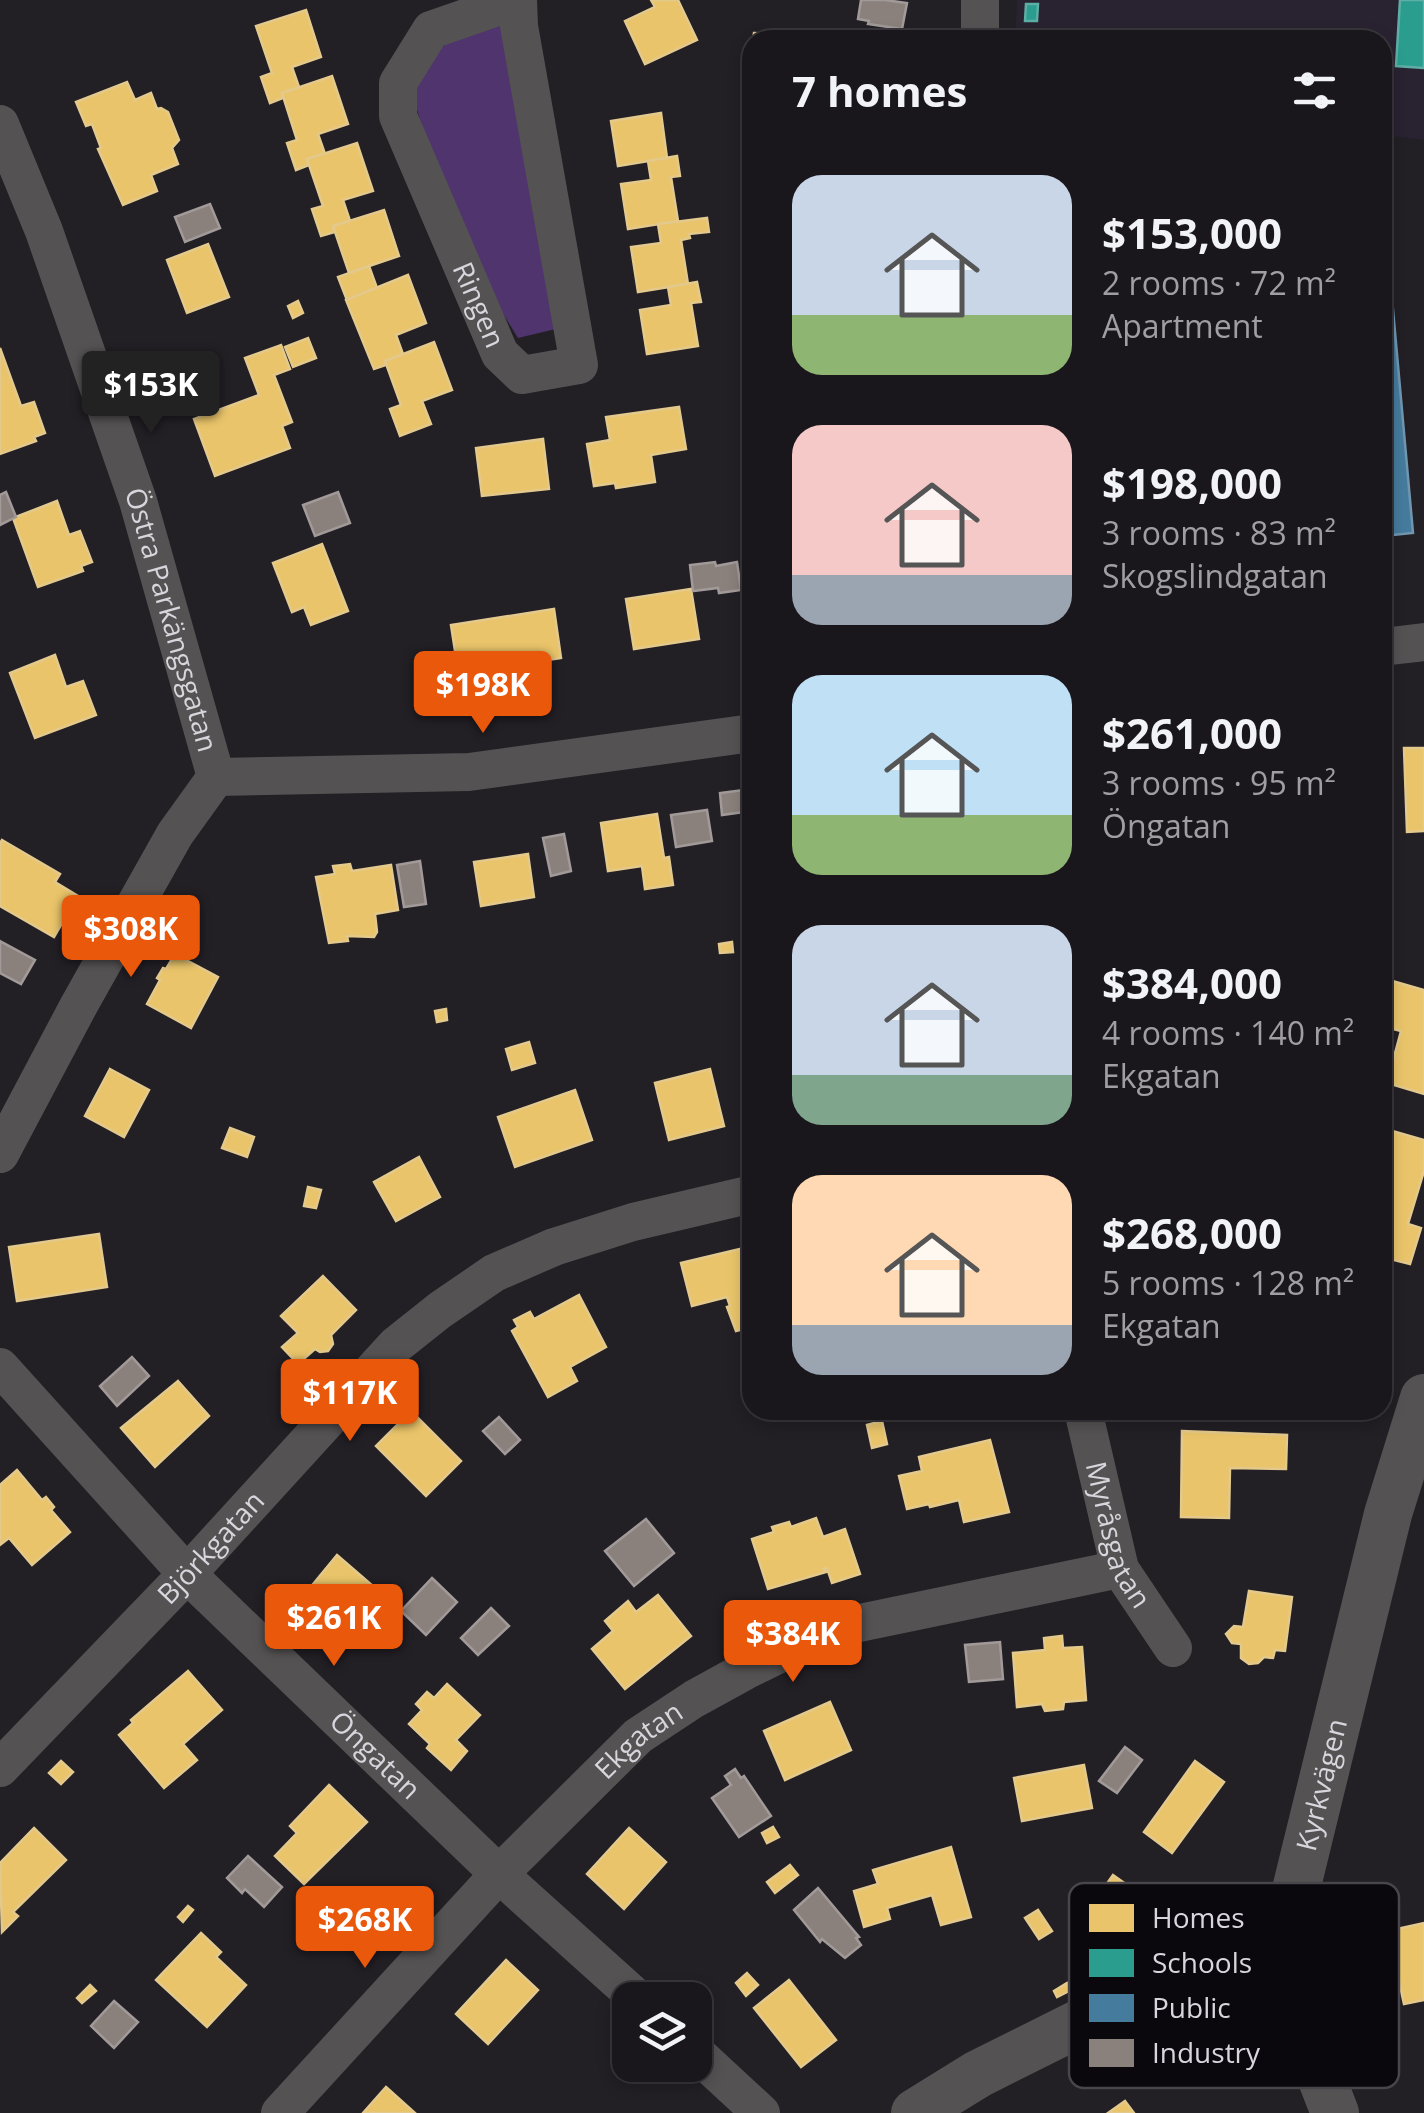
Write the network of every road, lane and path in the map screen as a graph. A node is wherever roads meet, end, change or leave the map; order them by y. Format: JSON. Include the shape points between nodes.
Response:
{"nodes":[{"id":1,"x":517,"y":0,"type":"edge"},
{"id":2,"x":980,"y":0,"type":"edge"},
{"id":3,"x":980,"y":30,"type":"edge"},
{"id":4,"x":0,"y":124,"type":"edge"},
{"id":5,"x":1424,"y":642,"type":"edge"},
{"id":6,"x":1392,"y":646,"type":"edge"},
{"id":7,"x":742,"y":733,"type":"edge"},
{"id":8,"x":216,"y":777,"type":"junction"},
{"id":9,"x":0,"y":1154,"type":"edge"},
{"id":10,"x":742,"y":1196,"type":"edge"},
{"id":11,"x":0,"y":1368,"type":"edge"},
{"id":12,"x":1085,"y":1420,"type":"edge"},
{"id":13,"x":1420,"y":1422,"type":"edge"},
{"id":14,"x":1120,"y":1569,"type":"junction"},
{"id":15,"x":187,"y":1574,"type":"junction"},
{"id":16,"x":1173,"y":1648,"type":"dead end"},
{"id":17,"x":0,"y":1768,"type":"edge"},
{"id":18,"x":500,"y":1874,"type":"junction"},
{"id":19,"x":1297,"y":1883,"type":"edge"},
{"id":20,"x":618,"y":1982,"type":"edge"},
{"id":21,"x":1069,"y":2028,"type":"edge"},
{"id":22,"x":712,"y":2068,"type":"edge"},
{"id":23,"x":1325,"y":2088,"type":"edge"},
{"id":24,"x":280,"y":2113,"type":"edge"},
{"id":25,"x":761,"y":2113,"type":"edge"},
{"id":26,"x":916,"y":2113,"type":"edge"},
{"id":27,"x":1335,"y":2113,"type":"edge"}],
"edges":[{"from":1,"to":1,"type":"street","name":"Ringen","via":[[579,364],[522,375],[500,354],[398,116],[398,83],[431,30]]},
{"from":2,"to":3,"type":"street"},
{"from":4,"to":8,"type":"street","name":"Östra Parkängsgatan","via":[[138,501]]},
{"from":5,"to":6,"type":"street"},
{"from":7,"to":8,"type":"street","via":[[469,772]]},
{"from":8,"to":9,"type":"street","via":[[175,834]]},
{"from":10,"to":15,"type":"street","name":"Björkgatan","via":[[633,1222],[494,1273],[396,1346]]},
{"from":11,"to":15,"type":"street","name":"Öngatan"},
{"from":12,"to":14,"type":"street","name":"Myråsgatan"},
{"from":13,"to":19,"type":"street","name":"Kyrkvägen","via":[[1388,1514]]},
{"from":14,"to":16,"type":"street","name":"Myråsgatan"},
{"from":14,"to":18,"type":"street","name":"Ekgatan","via":[[850,1625],[792,1648],[694,1698],[638,1736]]},
{"from":15,"to":17,"type":"street","name":"Björkgatan"},
{"from":15,"to":18,"type":"street","name":"Öngatan"},
{"from":18,"to":20,"type":"street","name":"Öngatan"},
{"from":18,"to":24,"type":"street","name":"Ekgatan"},
{"from":21,"to":26,"type":"street"},
{"from":22,"to":25,"type":"street"},
{"from":23,"to":27,"type":"street","name":"Kyrkvägen"}]}
